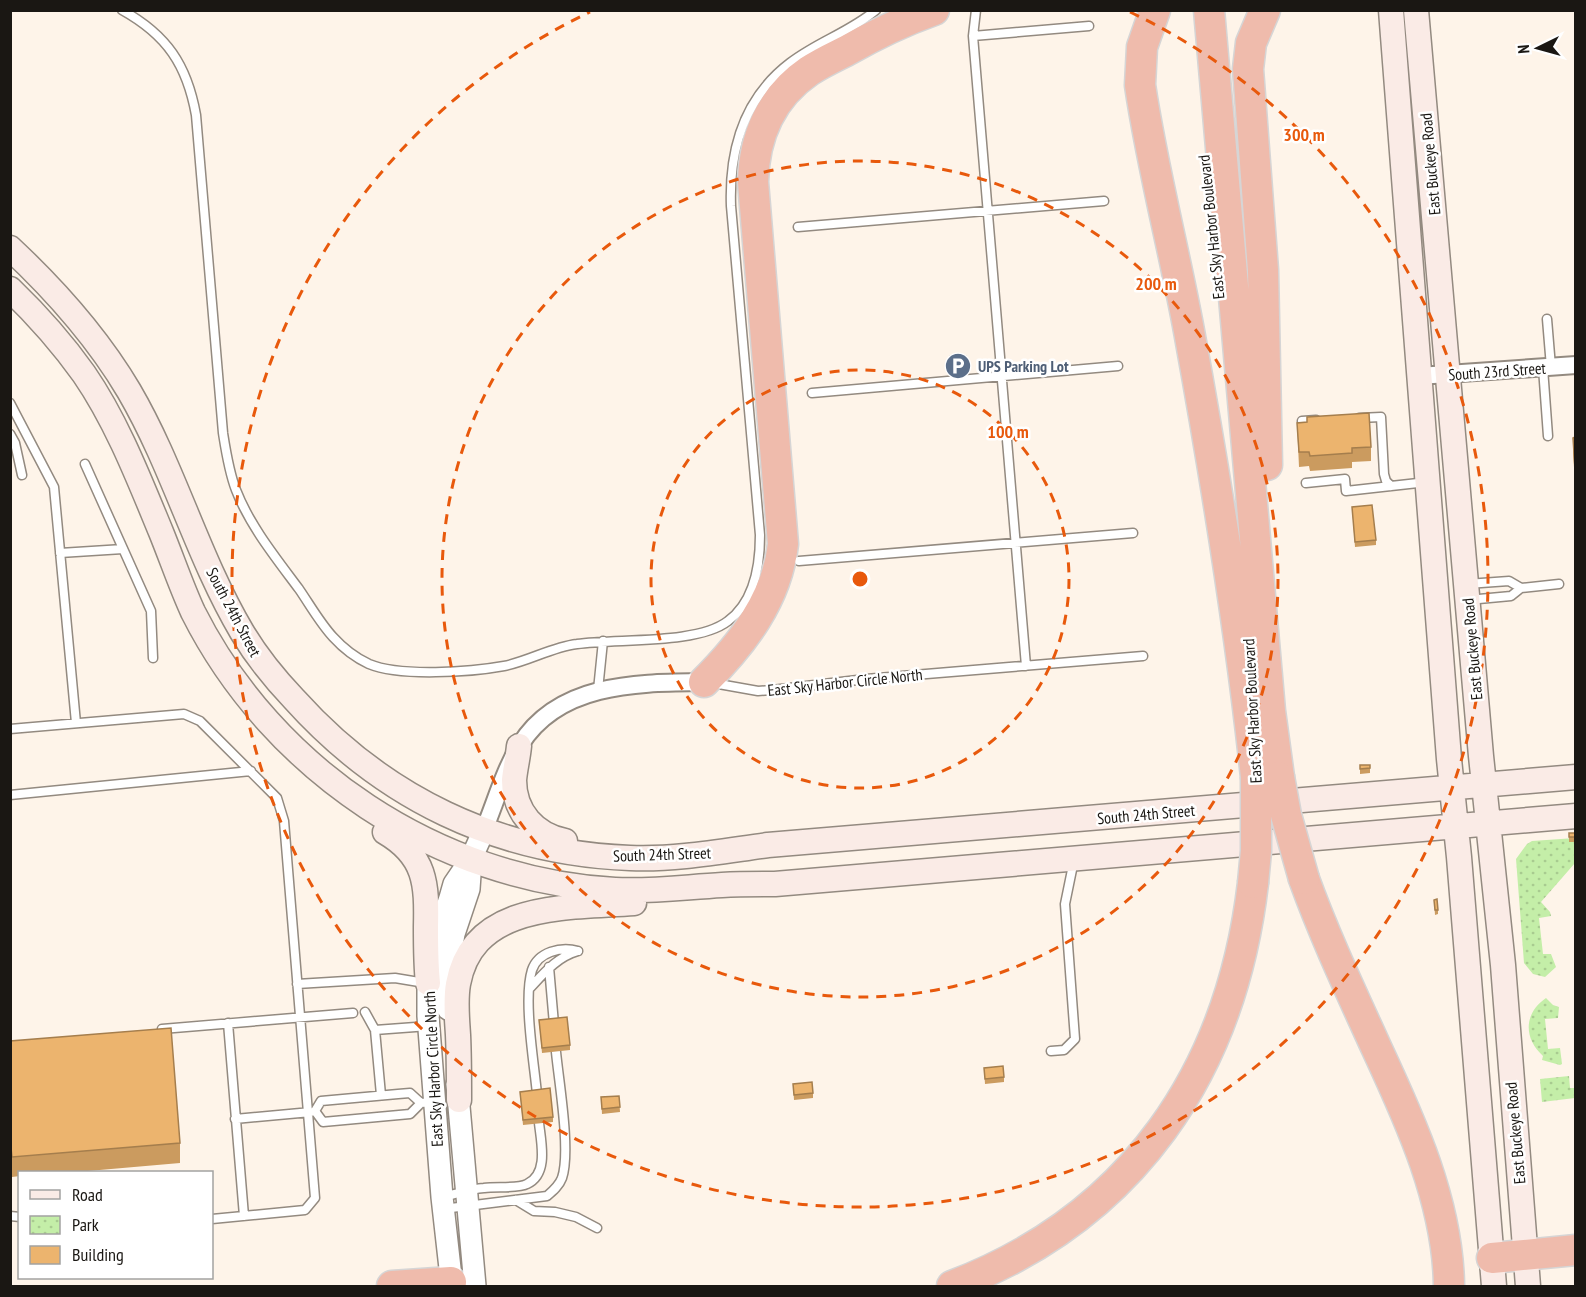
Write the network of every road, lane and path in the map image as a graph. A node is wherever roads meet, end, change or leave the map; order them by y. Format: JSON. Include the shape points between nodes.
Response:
{"nodes":[{"id":1,"x":122,"y":10,"type":"edge"},
{"id":2,"x":876,"y":10,"type":"edge"},
{"id":3,"x":934,"y":10,"type":"edge"},
{"id":4,"x":976,"y":10,"type":"edge"},
{"id":5,"x":1155,"y":10,"type":"edge"},
{"id":6,"x":1265,"y":10,"type":"edge"},
{"id":7,"x":1391,"y":10,"type":"edge"},
{"id":8,"x":1416,"y":10,"type":"edge"},
{"id":9,"x":1427,"y":10,"type":"edge"},
{"id":10,"x":1201,"y":25,"type":"edge"},
{"id":11,"x":1089,"y":26,"type":"dead end"},
{"id":12,"x":973,"y":36,"type":"junction"},
{"id":13,"x":1421,"y":63,"type":"junction"},
{"id":14,"x":1104,"y":201,"type":"dead end"},
{"id":15,"x":988,"y":211,"type":"junction"},
{"id":16,"x":798,"y":227,"type":"dead end"},
{"id":17,"x":10,"y":248,"type":"edge"},
{"id":18,"x":10,"y":289,"type":"edge"},
{"id":19,"x":1547,"y":319,"type":"dead end"},
{"id":20,"x":1575,"y":365,"type":"edge"},
{"id":21,"x":1118,"y":366,"type":"dead end"},
{"id":22,"x":1547,"y":367,"type":"junction"},
{"id":23,"x":1448,"y":374,"type":"junction"},
{"id":24,"x":1002,"y":376,"type":"junction"},
{"id":25,"x":1419,"y":376,"type":"junction"},
{"id":26,"x":812,"y":393,"type":"dead end"},
{"id":27,"x":10,"y":403,"type":"edge"},
{"id":28,"x":1347,"y":418,"type":"edge"},
{"id":29,"x":1324,"y":420,"type":"edge"},
{"id":30,"x":1302,"y":421,"type":"edge"},
{"id":31,"x":10,"y":434,"type":"edge"},
{"id":32,"x":1548,"y":436,"type":"dead end"},
{"id":33,"x":85,"y":464,"type":"dead end"},
{"id":34,"x":22,"y":475,"type":"dead end"},
{"id":35,"x":1457,"y":480,"type":"junction"},
{"id":36,"x":1427,"y":482,"type":"junction"},
{"id":37,"x":1306,"y":483,"type":"dead end"},
{"id":38,"x":1390,"y":486,"type":"junction"},
{"id":39,"x":1133,"y":533,"type":"dead end"},
{"id":40,"x":1016,"y":543,"type":"junction"},
{"id":41,"x":123,"y":549,"type":"junction"},
{"id":42,"x":60,"y":553,"type":"junction"},
{"id":43,"x":799,"y":561,"type":"dead end"},
{"id":44,"x":1559,"y":584,"type":"dead end"},
{"id":45,"x":1521,"y":588,"type":"junction"},
{"id":46,"x":1467,"y":592,"type":"junction"},
{"id":47,"x":603,"y":641,"type":"junction"},
{"id":48,"x":1265,"y":644,"type":"junction"},
{"id":49,"x":1143,"y":656,"type":"dead end"},
{"id":50,"x":153,"y":658,"type":"dead end"},
{"id":51,"x":1026,"y":666,"type":"junction"},
{"id":52,"x":704,"y":682,"type":"junction"},
{"id":53,"x":598,"y":690,"type":"junction"},
{"id":54,"x":76,"y":723,"type":"junction"},
{"id":55,"x":10,"y":729,"type":"edge"},
{"id":56,"x":519,"y":746,"type":"junction"},
{"id":57,"x":294,"y":749,"type":"junction"},
{"id":58,"x":251,"y":771,"type":"junction"},
{"id":59,"x":1267,"y":777,"type":"junction"},
{"id":60,"x":1575,"y":777,"type":"edge"},
{"id":61,"x":1485,"y":785,"type":"junction"},
{"id":62,"x":1453,"y":788,"type":"junction"},
{"id":63,"x":10,"y":795,"type":"edge"},
{"id":64,"x":1575,"y":816,"type":"edge"},
{"id":65,"x":1489,"y":823,"type":"junction"},
{"id":66,"x":1456,"y":826,"type":"junction"},
{"id":67,"x":484,"y":830,"type":"junction"},
{"id":68,"x":768,"y":845,"type":"junction"},
{"id":69,"x":1075,"y":858,"type":"junction"},
{"id":70,"x":471,"y":860,"type":"junction"},
{"id":71,"x":775,"y":884,"type":"junction"},
{"id":72,"x":549,"y":967,"type":"junction"},
{"id":73,"x":428,"y":983,"type":"junction"},
{"id":74,"x":297,"y":984,"type":"junction"},
{"id":75,"x":530,"y":988,"type":"junction"},
{"id":76,"x":365,"y":1012,"type":"dead end"},
{"id":77,"x":353,"y":1013,"type":"dead end"},
{"id":78,"x":299,"y":1017,"type":"junction"},
{"id":79,"x":228,"y":1023,"type":"junction"},
{"id":80,"x":554,"y":1024,"type":"edge"},
{"id":81,"x":429,"y":1026,"type":"junction"},
{"id":82,"x":148,"y":1030,"type":"edge"},
{"id":83,"x":375,"y":1030,"type":"junction"},
{"id":84,"x":556,"y":1052,"type":"edge"},
{"id":85,"x":1051,"y":1052,"type":"dead end"},
{"id":86,"x":381,"y":1095,"type":"junction"},
{"id":87,"x":537,"y":1095,"type":"edge"},
{"id":88,"x":459,"y":1100,"type":"junction"},
{"id":89,"x":428,"y":1102,"type":"junction"},
{"id":90,"x":311,"y":1112,"type":"junction"},
{"id":91,"x":236,"y":1119,"type":"junction"},
{"id":92,"x":539,"y":1123,"type":"edge"},
{"id":93,"x":467,"y":1199,"type":"junction"},
{"id":94,"x":515,"y":1200,"type":"junction"},
{"id":95,"x":442,"y":1203,"type":"junction"},
{"id":96,"x":243,"y":1216,"type":"junction"},
{"id":97,"x":213,"y":1219,"type":"edge"},
{"id":98,"x":597,"y":1228,"type":"dead end"},
{"id":99,"x":1575,"y":1250,"type":"edge"},
{"id":100,"x":1525,"y":1255,"type":"junction"},
{"id":101,"x":1493,"y":1272,"type":"edge"},
{"id":102,"x":458,"y":1285,"type":"edge"},
{"id":103,"x":392,"y":1287,"type":"edge"},
{"id":104,"x":952,"y":1287,"type":"edge"},
{"id":105,"x":1449,"y":1287,"type":"edge"},
{"id":106,"x":1528,"y":1287,"type":"edge"}],
"edges":[{"from":1,"to":47,"type":"lane","via":[[171,49],[191,90],[223,433],[236,489],[267,544],[332,636],[368,664],[413,672],[504,666],[564,646]]},
{"from":2,"to":47,"type":"lane","via":[[790,63],[775,77],[746,118],[734,152],[731,206],[760,535],[759,564],[752,590],[729,621],[713,629],[679,636]]},
{"from":3,"to":52,"type":"highway","via":[[888,29],[810,71],[780,100],[759,136],[753,182],[782,556],[775,584],[761,611],[730,656]]},
{"from":4,"to":12,"type":"lane"},
{"from":5,"to":59,"type":"highway","via":[[1142,47],[1140,85],[1215,481],[1239,643]]},
{"from":6,"to":48,"type":"highway","via":[[1251,43],[1248,69],[1264,303],[1269,565]]},
{"from":7,"to":25,"type":"main road","name":"East Buckeye Road"},
{"from":8,"to":13,"type":"main road","name":"East Buckeye Road"},
{"from":9,"to":13,"type":"main road"},
{"from":10,"to":48,"type":"highway","name":"East Sky Harbor Boulevard"},
{"from":10,"to":59,"type":"highway","name":"East Sky Harbor Boulevard","via":[[1221,331],[1251,676]]},
{"from":11,"to":12,"type":"lane"},
{"from":12,"to":15,"type":"lane"},
{"from":13,"to":23,"type":"main road","name":"East Buckeye Road"},
{"from":14,"to":15,"type":"lane"},
{"from":15,"to":16,"type":"lane"},
{"from":15,"to":24,"type":"lane"},
{"from":17,"to":67,"type":"main road","name":"South 24th Street","via":[[96,340],[129,392],[160,452],[221,594],[264,666],[319,726],[362,764],[433,808]]},
{"from":18,"to":57,"type":"main road","name":"South 24th Street","via":[[45,325],[84,375],[115,430],[204,631],[253,702]]},
{"from":19,"to":22,"type":"lane"},
{"from":20,"to":22,"type":"street","name":"South 23rd Street"},
{"from":21,"to":24,"type":"lane"},
{"from":22,"to":23,"type":"street","name":"South 23rd Street"},
{"from":22,"to":32,"type":"lane"},
{"from":23,"to":25,"type":"street","name":"South 23rd Street"},
{"from":23,"to":35,"type":"main road","name":"East Buckeye Road"},
{"from":24,"to":26,"type":"lane"},
{"from":24,"to":40,"type":"lane"},
{"from":25,"to":36,"type":"main road","name":"East Buckeye Road"},
{"from":27,"to":42,"type":"lane","via":[[54,487]]},
{"from":28,"to":38,"type":"lane","via":[[1381,417],[1384,474]]},
{"from":29,"to":30,"type":"lane"},
{"from":31,"to":34,"type":"lane"},
{"from":33,"to":41,"type":"lane"},
{"from":35,"to":36,"type":"main road"},
{"from":35,"to":46,"type":"main road","name":"East Buckeye Road"},
{"from":36,"to":38,"type":"lane"},
{"from":36,"to":62,"type":"main road","name":"East Buckeye Road"},
{"from":37,"to":38,"type":"lane","via":[[1345,479],[1346,491]]},
{"from":39,"to":40,"type":"lane"},
{"from":40,"to":43,"type":"lane"},
{"from":40,"to":51,"type":"lane"},
{"from":41,"to":42,"type":"lane"},
{"from":41,"to":50,"type":"lane","via":[[151,611]]},
{"from":42,"to":54,"type":"lane"},
{"from":44,"to":45,"type":"lane"},
{"from":45,"to":46,"type":"lane","via":[[1511,596]]},
{"from":45,"to":46,"type":"lane","via":[[1509,581]]},
{"from":46,"to":61,"type":"main road","name":"East Buckeye Road"},
{"from":47,"to":53,"type":"lane"},
{"from":48,"to":59,"type":"highway","name":"East Sky Harbor Boulevard"},
{"from":49,"to":51,"type":"lane","name":"East Sky Harbor Circle North"},
{"from":51,"to":52,"type":"lane","name":"East Sky Harbor Circle North","via":[[758,691]]},
{"from":52,"to":53,"type":"street","name":"East Sky Harbor Circle North"},
{"from":53,"to":56,"type":"street","name":"East Sky Harbor Circle North","via":[[556,708]]},
{"from":54,"to":55,"type":"lane"},
{"from":54,"to":58,"type":"lane","via":[[184,714],[200,721]]},
{"from":56,"to":67,"type":"street","name":"East Sky Harbor Circle North"},
{"from":56,"to":68,"type":"main road","via":[[514,778],[517,800],[533,826],[550,837],[620,847]]},
{"from":57,"to":70,"type":"main road","name":"South 24th Street","via":[[378,814]]},
{"from":57,"to":73,"type":"main road","via":[[315,782],[398,840],[419,865],[426,891]]},
{"from":58,"to":63,"type":"lane"},
{"from":58,"to":74,"type":"lane","via":[[277,798],[284,821]]},
{"from":59,"to":104,"type":"highway","name":"East Sky Harbor Boulevard","bridge":true,"via":[[1239,963],[1223,1016],[1201,1066],[1173,1114],[1127,1171],[1082,1213],[1009,1261]]},
{"from":59,"to":105,"type":"highway","name":"East Sky Harbor Boulevard","bridge":true,"via":[[1289,825],[1304,879],[1328,940],[1416,1140],[1441,1224]]},
{"from":60,"to":61,"type":"main road","name":"South 24th Street"},
{"from":61,"to":62,"type":"main road","name":"South 24th Street"},
{"from":61,"to":65,"type":"main road","name":"East Buckeye Road"},
{"from":62,"to":66,"type":"main road","name":"East Buckeye Road"},
{"from":62,"to":68,"type":"main road","name":"South 24th Street"},
{"from":64,"to":65,"type":"main road","name":"South 24th Street"},
{"from":65,"to":66,"type":"main road","name":"South 24th Street"},
{"from":65,"to":100,"type":"main road","name":"East Buckeye Road"},
{"from":66,"to":69,"type":"main road","name":"South 24th Street"},
{"from":66,"to":101,"type":"main road","name":"East Buckeye Road"},
{"from":67,"to":68,"type":"main road","name":"South 24th Street","via":[[543,848],[612,857],[686,856]]},
{"from":67,"to":70,"type":"street","name":"East Sky Harbor Circle North"},
{"from":69,"to":71,"type":"main road","name":"South 24th Street"},
{"from":69,"to":85,"type":"lane","via":[[1065,904],[1075,1039],[1064,1050]]},
{"from":70,"to":71,"type":"main road","name":"South 24th Street","via":[[532,879],[615,890]]},
{"from":70,"to":73,"type":"street","name":"East Sky Harbor Circle North","via":[[454,884]]},
{"from":70,"to":88,"type":"street","name":"East Sky Harbor Circle North","via":[[470,889],[454,934],[446,985]]},
{"from":71,"to":88,"type":"main road","via":[[724,896],[532,912],[493,929],[472,950],[458,986]]},
{"from":72,"to":75,"type":"lane"},
{"from":72,"to":75,"type":"lane","via":[[578,951],[563,948],[545,954],[533,967]]},
{"from":72,"to":80,"type":"lane"},
{"from":73,"to":74,"type":"lane","via":[[395,978]]},
{"from":73,"to":81,"type":"street","name":"East Sky Harbor Circle North"},
{"from":74,"to":78,"type":"lane"},
{"from":75,"to":87,"type":"lane"},
{"from":76,"to":83,"type":"lane"},
{"from":77,"to":78,"type":"lane"},
{"from":78,"to":79,"type":"lane"},
{"from":78,"to":90,"type":"lane"},
{"from":79,"to":82,"type":"lane"},
{"from":79,"to":91,"type":"lane"},
{"from":81,"to":83,"type":"lane"},
{"from":81,"to":89,"type":"street","name":"East Sky Harbor Circle North"},
{"from":83,"to":86,"type":"lane"},
{"from":84,"to":94,"type":"lane","via":[[566,1154],[562,1178],[547,1196]]},
{"from":86,"to":89,"type":"lane","via":[[410,1093]]},
{"from":86,"to":90,"type":"lane","via":[[321,1101]]},
{"from":88,"to":89,"type":"street"},
{"from":88,"to":93,"type":"street","name":"East Sky Harbor Circle North"},
{"from":89,"to":90,"type":"lane","via":[[410,1114],[323,1122]]},
{"from":89,"to":95,"type":"street","name":"East Sky Harbor Circle North"},
{"from":90,"to":91,"type":"lane"},
{"from":90,"to":96,"type":"lane","via":[[315,1198],[305,1210]]},
{"from":91,"to":96,"type":"lane"},
{"from":92,"to":93,"type":"lane","via":[[542,1155],[535,1177],[526,1185],[483,1188]]},
{"from":93,"to":94,"type":"lane"},
{"from":93,"to":95,"type":"lane"},
{"from":93,"to":95,"type":"lane"},
{"from":93,"to":102,"type":"street","name":"East Sky Harbor Circle North"},
{"from":94,"to":98,"type":"lane","via":[[534,1211],[576,1217]]},
{"from":95,"to":102,"type":"street","name":"East Sky Harbor Circle North"},
{"from":96,"to":97,"type":"lane"},
{"from":99,"to":100,"type":"highway"},
{"from":100,"to":101,"type":"highway"},
{"from":100,"to":106,"type":"main road","name":"East Buckeye Road"},
{"from":102,"to":103,"type":"highway"}]}
